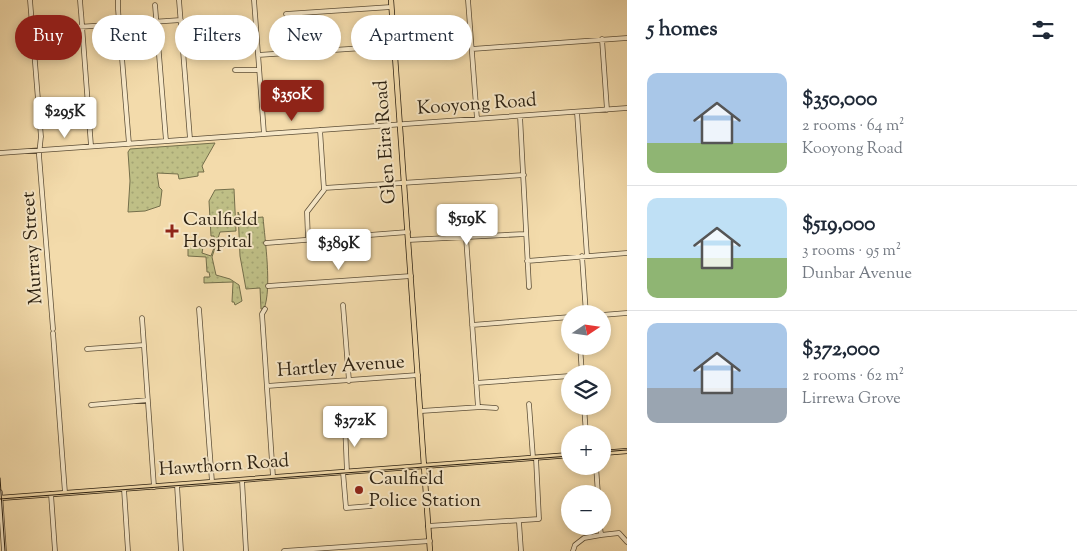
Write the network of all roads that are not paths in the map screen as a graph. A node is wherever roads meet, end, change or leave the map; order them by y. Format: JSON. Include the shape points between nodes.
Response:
{"nodes":[{"id":1,"x":30,"y":0,"type":"edge"},
{"id":2,"x":80,"y":0,"type":"edge"},
{"id":3,"x":118,"y":0,"type":"edge"},
{"id":4,"x":179,"y":0,"type":"edge"},
{"id":5,"x":254,"y":0,"type":"edge"},
{"id":6,"x":391,"y":0,"type":"edge"},
{"id":7,"x":468,"y":0,"type":"edge"},
{"id":8,"x":155,"y":2,"type":"edge"},
{"id":9,"x":392,"y":7,"type":"junction"},
{"id":10,"x":286,"y":14,"type":"dead end"},
{"id":11,"x":81,"y":15,"type":"edge"},
{"id":12,"x":118,"y":15,"type":"edge"},
{"id":13,"x":156,"y":15,"type":"edge"},
{"id":14,"x":180,"y":15,"type":"edge"},
{"id":15,"x":255,"y":15,"type":"edge"},
{"id":16,"x":392,"y":15,"type":"edge"},
{"id":17,"x":469,"y":15,"type":"edge"},
{"id":18,"x":92,"y":26,"type":"edge"},
{"id":19,"x":82,"y":27,"type":"joint"},
{"id":20,"x":627,"y":38,"type":"edge"},
{"id":21,"x":602,"y":40,"type":"junction"},
{"id":22,"x":351,"y":49,"type":"edge"},
{"id":23,"x":472,"y":49,"type":"joint"},
{"id":24,"x":259,"y":55,"type":"edge"},
{"id":25,"x":122,"y":60,"type":"edge"},
{"id":26,"x":160,"y":60,"type":"edge"},
{"id":27,"x":184,"y":60,"type":"edge"},
{"id":28,"x":259,"y":60,"type":"edge"},
{"id":29,"x":395,"y":60,"type":"edge"},
{"id":30,"x":235,"y":70,"type":"dead end"},
{"id":31,"x":260,"y":70,"type":"junction"},
{"id":32,"x":627,"y":108,"type":"edge"},
{"id":33,"x":607,"y":110,"type":"junction"},
{"id":34,"x":577,"y":112,"type":"junction"},
{"id":35,"x":520,"y":116,"type":"junction"},
{"id":36,"x":477,"y":119,"type":"junction"},
{"id":37,"x":400,"y":124,"type":"junction"},
{"id":38,"x":320,"y":130,"type":"junction"},
{"id":39,"x":264,"y":134,"type":"junction"},
{"id":40,"x":190,"y":139,"type":"junction"},
{"id":41,"x":166,"y":141,"type":"junction"},
{"id":42,"x":129,"y":144,"type":"junction"},
{"id":43,"x":91,"y":146,"type":"junction"},
{"id":44,"x":41,"y":150,"type":"junction"},
{"id":45,"x":0,"y":153,"type":"edge"},
{"id":46,"x":524,"y":175,"type":"junction"},
{"id":47,"x":404,"y":183,"type":"junction"},
{"id":48,"x":324,"y":188,"type":"junction"},
{"id":49,"x":408,"y":232,"type":"junction"},
{"id":50,"x":525,"y":234,"type":"junction"},
{"id":51,"x":466,"y":237,"type":"junction"},
{"id":52,"x":308,"y":239,"type":"junction"},
{"id":53,"x":408,"y":240,"type":"junction"},
{"id":54,"x":266,"y":243,"type":"dead end"},
{"id":55,"x":627,"y":253,"type":"edge"},
{"id":56,"x":584,"y":256,"type":"junction"},
{"id":57,"x":527,"y":260,"type":"junction"},
{"id":58,"x":411,"y":276,"type":"junction"},
{"id":59,"x":268,"y":286,"type":"dead end"},
{"id":60,"x":529,"y":287,"type":"dead end"},
{"id":61,"x":343,"y":305,"type":"dead end"},
{"id":62,"x":586,"y":305,"type":"edge"},
{"id":63,"x":200,"y":309,"type":"dead end"},
{"id":64,"x":265,"y":309,"type":"dead end"},
{"id":65,"x":627,"y":313,"type":"edge"},
{"id":66,"x":611,"y":314,"type":"edge"},
{"id":67,"x":142,"y":318,"type":"dead end"},
{"id":68,"x":561,"y":318,"type":"edge"},
{"id":69,"x":472,"y":325,"type":"junction"},
{"id":70,"x":144,"y":345,"type":"junction"},
{"id":71,"x":87,"y":349,"type":"dead end"},
{"id":72,"x":418,"y":375,"type":"junction"},
{"id":73,"x":561,"y":377,"type":"edge"},
{"id":74,"x":348,"y":381,"type":"junction"},
{"id":75,"x":476,"y":383,"type":"junction"},
{"id":76,"x":267,"y":386,"type":"junction"},
{"id":77,"x":148,"y":400,"type":"junction"},
{"id":78,"x":529,"y":404,"type":"dead end"},
{"id":79,"x":91,"y":405,"type":"dead end"},
{"id":80,"x":478,"y":407,"type":"junction"},
{"id":81,"x":496,"y":408,"type":"dead end"},
{"id":82,"x":421,"y":411,"type":"junction"},
{"id":83,"x":345,"y":425,"type":"dead end"},
{"id":84,"x":627,"y":451,"type":"edge"},
{"id":85,"x":611,"y":452,"type":"edge"},
{"id":86,"x":561,"y":456,"type":"edge"},
{"id":87,"x":535,"y":458,"type":"junction"},
{"id":88,"x":424,"y":466,"type":"junction"},
{"id":89,"x":345,"y":472,"type":"junction"},
{"id":90,"x":273,"y":478,"type":"junction"},
{"id":91,"x":241,"y":480,"type":"junction"},
{"id":92,"x":212,"y":482,"type":"junction"},
{"id":93,"x":176,"y":485,"type":"junction"},
{"id":94,"x":154,"y":487,"type":"junction"},
{"id":95,"x":124,"y":489,"type":"junction"},
{"id":96,"x":0,"y":492,"type":"edge"},
{"id":97,"x":65,"y":493,"type":"junction"},
{"id":98,"x":51,"y":494,"type":"junction"},
{"id":99,"x":0,"y":498,"type":"edge"},
{"id":100,"x":371,"y":506,"type":"dead end"},
{"id":101,"x":519,"y":522,"type":"junction"},
{"id":102,"x":428,"y":526,"type":"junction"},
{"id":103,"x":611,"y":534,"type":"edge"},
{"id":104,"x":601,"y":535,"type":"edge"},
{"id":105,"x":429,"y":540,"type":"junction"},
{"id":106,"x":627,"y":542,"type":"edge"},
{"id":107,"x":4,"y":551,"type":"edge"},
{"id":108,"x":55,"y":551,"type":"edge"},
{"id":109,"x":128,"y":551,"type":"edge"},
{"id":110,"x":181,"y":551,"type":"edge"},
{"id":111,"x":246,"y":551,"type":"edge"},
{"id":112,"x":284,"y":551,"type":"edge"},
{"id":113,"x":430,"y":551,"type":"edge"},
{"id":114,"x":521,"y":551,"type":"edge"},
{"id":115,"x":573,"y":551,"type":"edge"}],
"edges":[{"from":1,"to":44,"type":"street","name":"Murray Street"},
{"from":2,"to":11,"type":"street"},
{"from":3,"to":12,"type":"street"},
{"from":4,"to":14,"type":"street"},
{"from":5,"to":15,"type":"street"},
{"from":6,"to":9,"type":"main road","name":"Glen Eira Road"},
{"from":7,"to":17,"type":"street"},
{"from":8,"to":13,"type":"street"},
{"from":9,"to":10,"type":"street"},
{"from":9,"to":16,"type":"main road","name":"Glen Eira Road"},
{"from":18,"to":19,"type":"street"},
{"from":19,"to":43,"type":"street"},
{"from":20,"to":21,"type":"street"},
{"from":21,"to":23,"type":"street"},
{"from":21,"to":33,"type":"street"},
{"from":22,"to":24,"type":"street"},
{"from":23,"to":36,"type":"street"},
{"from":25,"to":42,"type":"street"},
{"from":26,"to":41,"type":"street"},
{"from":27,"to":40,"type":"street"},
{"from":28,"to":31,"type":"street"},
{"from":29,"to":37,"type":"main road","name":"Glen Eira Road"},
{"from":30,"to":31,"type":"street"},
{"from":31,"to":39,"type":"street"},
{"from":32,"to":33,"type":"street","name":"Kooyong Road"},
{"from":33,"to":34,"type":"street","name":"Kooyong Road"},
{"from":34,"to":35,"type":"street","name":"Kooyong Road"},
{"from":34,"to":56,"type":"street"},
{"from":35,"to":36,"type":"street","name":"Kooyong Road"},
{"from":35,"to":46,"type":"street"},
{"from":36,"to":37,"type":"street","name":"Kooyong Road"},
{"from":37,"to":38,"type":"street","name":"Kooyong Road"},
{"from":37,"to":47,"type":"main road","name":"Glen Eira Road"},
{"from":38,"to":39,"type":"street","name":"Kooyong Road"},
{"from":38,"to":48,"type":"street"},
{"from":39,"to":40,"type":"street","name":"Kooyong Road"},
{"from":40,"to":41,"type":"street","name":"Kooyong Road"},
{"from":41,"to":42,"type":"street","name":"Kooyong Road"},
{"from":42,"to":43,"type":"street","name":"Kooyong Road"},
{"from":43,"to":44,"type":"street","name":"Kooyong Road"},
{"from":44,"to":45,"type":"street","name":"Kooyong Road"},
{"from":44,"to":97,"type":"street","name":"Murray Street"},
{"from":46,"to":47,"type":"street"},
{"from":46,"to":50,"type":"street"},
{"from":47,"to":48,"type":"street"},
{"from":47,"to":49,"type":"main road","name":"Glen Eira Road"},
{"from":48,"to":52,"type":"street","via":[[307,212]]},
{"from":49,"to":52,"type":"street"},
{"from":49,"to":53,"type":"main road","name":"Glen Eira Road"},
{"from":50,"to":51,"type":"street"},
{"from":50,"to":57,"type":"street"},
{"from":51,"to":53,"type":"street"},
{"from":51,"to":69,"type":"street"},
{"from":52,"to":54,"type":"street"},
{"from":53,"to":58,"type":"main road","name":"Glen Eira Road"},
{"from":55,"to":56,"type":"street"},
{"from":56,"to":57,"type":"street"},
{"from":56,"to":62,"type":"street"},
{"from":57,"to":60,"type":"street"},
{"from":58,"to":59,"type":"street"},
{"from":58,"to":72,"type":"main road","name":"Glen Eira Road"},
{"from":61,"to":74,"type":"street"},
{"from":63,"to":92,"type":"street"},
{"from":64,"to":76,"type":"street","via":[[262,314]]},
{"from":65,"to":66,"type":"street"},
{"from":67,"to":70,"type":"street"},
{"from":68,"to":69,"type":"street"},
{"from":69,"to":75,"type":"street"},
{"from":70,"to":71,"type":"street"},
{"from":70,"to":77,"type":"street"},
{"from":72,"to":74,"type":"street","name":"Hartley Avenue"},
{"from":72,"to":82,"type":"main road","name":"Glen Eira Road"},
{"from":73,"to":75,"type":"street"},
{"from":74,"to":76,"type":"street","name":"Hartley Avenue"},
{"from":75,"to":80,"type":"street"},
{"from":76,"to":90,"type":"street"},
{"from":77,"to":79,"type":"street"},
{"from":77,"to":94,"type":"street"},
{"from":78,"to":87,"type":"street"},
{"from":80,"to":81,"type":"street"},
{"from":80,"to":82,"type":"street"},
{"from":82,"to":88,"type":"main road","name":"Glen Eira Road"},
{"from":83,"to":89,"type":"street"},
{"from":84,"to":85,"type":"main road"},
{"from":86,"to":87,"type":"main road","name":"Hawthorn Road"},
{"from":87,"to":88,"type":"main road","name":"Hawthorn Road"},
{"from":87,"to":101,"type":"street","via":[[540,517]]},
{"from":88,"to":89,"type":"main road","name":"Hawthorn Road"},
{"from":88,"to":102,"type":"main road","name":"Glen Eira Road"},
{"from":89,"to":90,"type":"main road","name":"Hawthorn Road"},
{"from":89,"to":100,"type":"street","via":[[346,508]]},
{"from":90,"to":91,"type":"main road","name":"Hawthorn Road"},
{"from":91,"to":92,"type":"main road","name":"Hawthorn Road"},
{"from":91,"to":111,"type":"street"},
{"from":92,"to":93,"type":"main road","name":"Hawthorn Road"},
{"from":93,"to":94,"type":"main road","name":"Hawthorn Road"},
{"from":93,"to":110,"type":"street"},
{"from":94,"to":95,"type":"main road","name":"Hawthorn Road"},
{"from":95,"to":97,"type":"main road","name":"Hawthorn Road"},
{"from":95,"to":109,"type":"street"},
{"from":96,"to":99,"type":"street"},
{"from":97,"to":98,"type":"main road","name":"Hawthorn Road"},
{"from":98,"to":99,"type":"main road","name":"Hawthorn Road"},
{"from":98,"to":108,"type":"street"},
{"from":99,"to":107,"type":"street"},
{"from":101,"to":102,"type":"street"},
{"from":101,"to":114,"type":"street"},
{"from":102,"to":105,"type":"main road","name":"Glen Eira Road"},
{"from":103,"to":106,"type":"street","via":[[619,533]]},
{"from":104,"to":115,"type":"street","via":[[584,538]]},
{"from":105,"to":112,"type":"street"},
{"from":105,"to":113,"type":"main road","name":"Glen Eira Road"}]}
